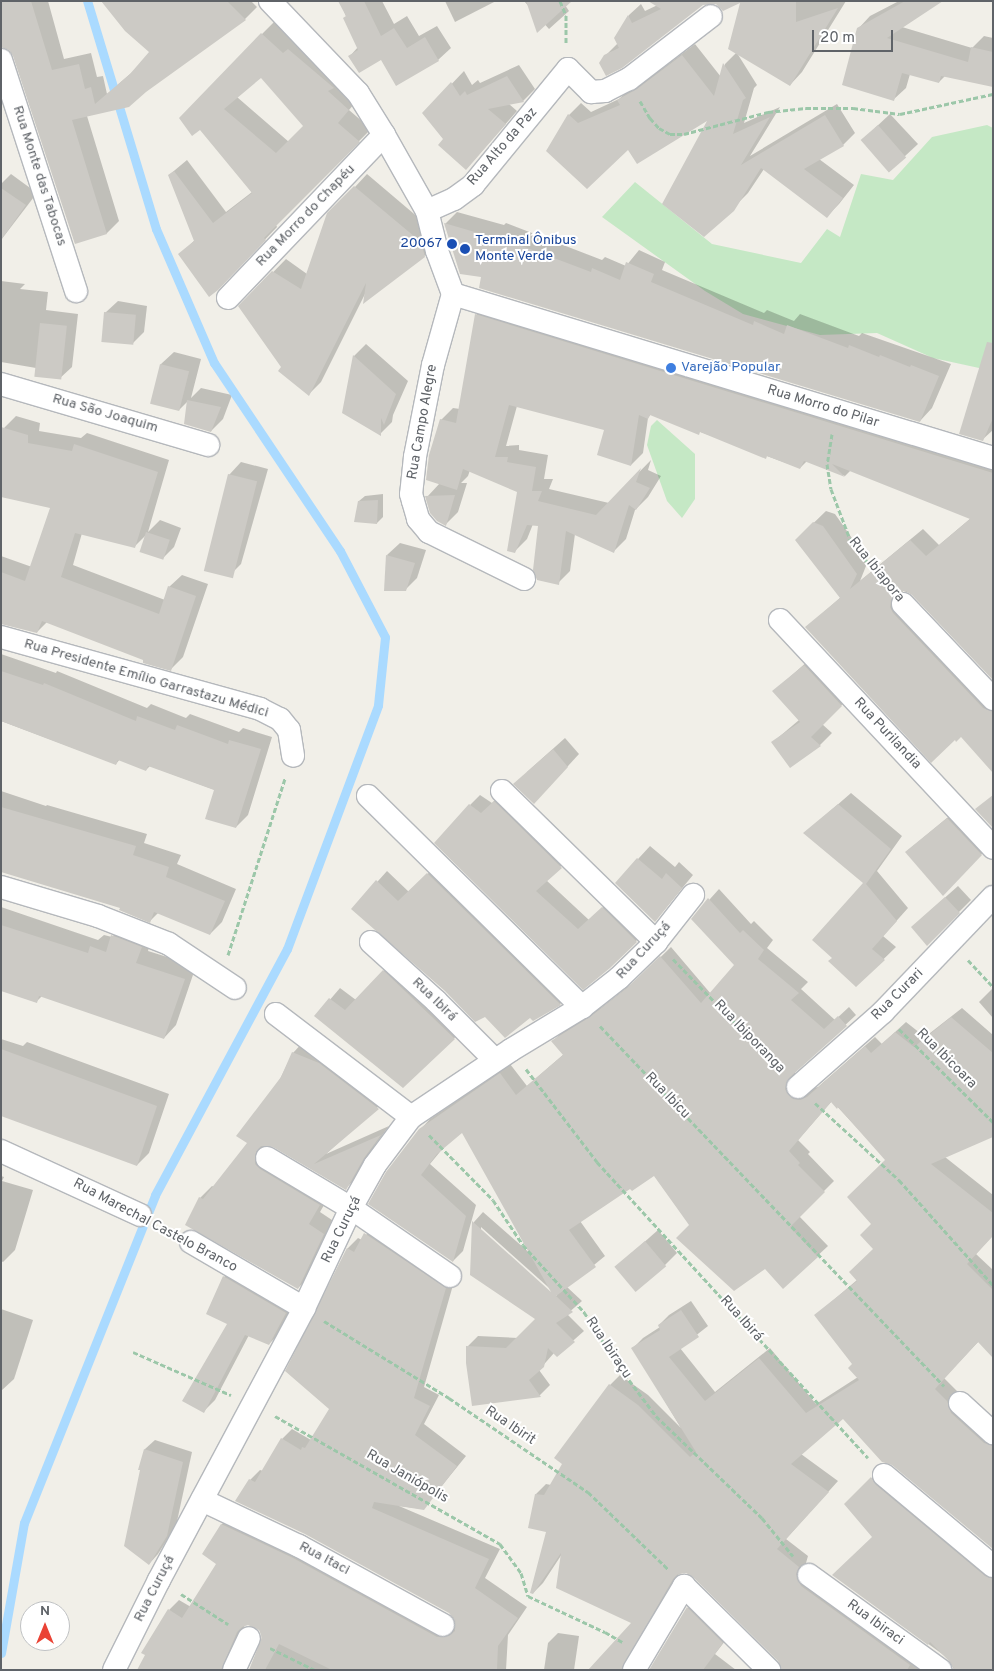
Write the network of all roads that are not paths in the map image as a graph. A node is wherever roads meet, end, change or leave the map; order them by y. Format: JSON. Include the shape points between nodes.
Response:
{"nodes":[{"id":1,"x":270,"y":1,"type":"edge"},
{"id":2,"x":711,"y":16,"type":"dead end"},
{"id":3,"x":1,"y":60,"type":"edge"},
{"id":4,"x":384,"y":135,"type":"junction"},
{"id":5,"x":427,"y":211,"type":"junction"},
{"id":6,"x":76,"y":291,"type":"dead end"},
{"id":7,"x":453,"y":294,"type":"junction"},
{"id":8,"x":228,"y":298,"type":"dead end"},
{"id":9,"x":1,"y":384,"type":"edge"},
{"id":10,"x":208,"y":445,"type":"dead end"},
{"id":11,"x":993,"y":458,"type":"edge"},
{"id":12,"x":524,"y":579,"type":"dead end"},
{"id":13,"x":903,"y":604,"type":"road end"},
{"id":14,"x":780,"y":620,"type":"dead end"},
{"id":15,"x":1,"y":637,"type":"edge"},
{"id":16,"x":993,"y":700,"type":"edge"},
{"id":17,"x":292,"y":756,"type":"road end"},
{"id":18,"x":502,"y":791,"type":"dead end"},
{"id":19,"x":368,"y":796,"type":"dead end"},
{"id":20,"x":993,"y":848,"type":"edge"},
{"id":21,"x":1,"y":887,"type":"edge"},
{"id":22,"x":693,"y":894,"type":"dead end"},
{"id":23,"x":993,"y":897,"type":"edge"},
{"id":24,"x":371,"y":942,"type":"dead end"},
{"id":25,"x":656,"y":942,"type":"junction"},
{"id":26,"x":228,"y":982,"type":"road end"},
{"id":27,"x":582,"y":1008,"type":"junction"},
{"id":28,"x":276,"y":1014,"type":"dead end"},
{"id":29,"x":503,"y":1055,"type":"junction"},
{"id":30,"x":798,"y":1087,"type":"road end"},
{"id":31,"x":411,"y":1117,"type":"junction"},
{"id":32,"x":1,"y":1151,"type":"edge"},
{"id":33,"x":267,"y":1158,"type":"dead end"},
{"id":34,"x":351,"y":1208,"type":"junction"},
{"id":35,"x":140,"y":1215,"type":"dead end"},
{"id":36,"x":191,"y":1242,"type":"dead end"},
{"id":37,"x":450,"y":1276,"type":"dead end"},
{"id":38,"x":304,"y":1308,"type":"junction"},
{"id":39,"x":960,"y":1403,"type":"road end"},
{"id":40,"x":993,"y":1433,"type":"edge"},
{"id":41,"x":884,"y":1475,"type":"road end"},
{"id":42,"x":202,"y":1500,"type":"junction"},
{"id":43,"x":993,"y":1566,"type":"edge"},
{"id":44,"x":810,"y":1575,"type":"road end"},
{"id":45,"x":443,"y":1625,"type":"dead end"},
{"id":46,"x":249,"y":1638,"type":"dead end"},
{"id":47,"x":637,"y":1662,"type":"edge"},
{"id":48,"x":114,"y":1670,"type":"edge"},
{"id":49,"x":234,"y":1670,"type":"edge"},
{"id":50,"x":769,"y":1670,"type":"edge"},
{"id":51,"x":940,"y":1670,"type":"edge"}],
"edges":[{"from":1,"to":4,"type":"street","via":[[358,93]]},
{"from":2,"to":5,"type":"street","name":"Rua Alto da Paz","via":[[629,79],[605,91],[591,92],[568,70],[473,185],[454,199]]},
{"from":3,"to":6,"type":"street","name":"Rua Monte das Tabocas"},
{"from":4,"to":5,"type":"street"},
{"from":4,"to":8,"type":"street","name":"Rua Morro do Chapéu"},
{"from":5,"to":7,"type":"street"},
{"from":7,"to":11,"type":"street","name":"Rua Morro do Pilar"},
{"from":7,"to":12,"type":"street","name":"Rua Campo Alegre","via":[[433,365],[411,494],[418,519],[429,532]]},
{"from":9,"to":10,"type":"street","name":"Rua São Joaquim"},
{"from":13,"to":16,"type":"street","name":"Rua Ibiapora"},
{"from":14,"to":20,"type":"street","name":"Rua Purilandia"},
{"from":15,"to":17,"type":"street","name":"Rua Presidente Emílio Garrastazu Médici","via":[[260,709],[280,719],[289,730]]},
{"from":18,"to":25,"type":"street"},
{"from":19,"to":27,"type":"street"},
{"from":21,"to":26,"type":"street","via":[[98,916],[169,944]]},
{"from":22,"to":25,"type":"street","name":"Rua Curuçá"},
{"from":23,"to":30,"type":"street","name":"Rua Curari","via":[[882,1012]]},
{"from":24,"to":29,"type":"street","name":"Rua Ibirá","via":[[436,1001]]},
{"from":25,"to":27,"type":"street","name":"Rua Curuçá"},
{"from":27,"to":29,"type":"street","name":"Rua Curuçá"},
{"from":28,"to":31,"type":"street"},
{"from":29,"to":31,"type":"street","name":"Rua Curuçá"},
{"from":31,"to":34,"type":"street","name":"Rua Curuçá","via":[[376,1165]]},
{"from":32,"to":35,"type":"street","name":"Rua Marechal Castelo Branco"},
{"from":33,"to":34,"type":"street"},
{"from":34,"to":37,"type":"street"},
{"from":34,"to":38,"type":"street","name":"Rua Curuçá"},
{"from":36,"to":38,"type":"street","name":"Rua Marechal Castelo Branco"},
{"from":38,"to":42,"type":"street","name":"Rua Curuçá"},
{"from":39,"to":40,"type":"street"},
{"from":41,"to":43,"type":"street"},
{"from":42,"to":45,"type":"street","name":"Rua Itaci","via":[[299,1546]]},
{"from":42,"to":48,"type":"street","name":"Rua Curuçá"},
{"from":44,"to":51,"type":"street","name":"Rua Ibiraci"},
{"from":46,"to":49,"type":"street"},
{"from":47,"to":50,"type":"street","via":[[684,1586]]}]}
